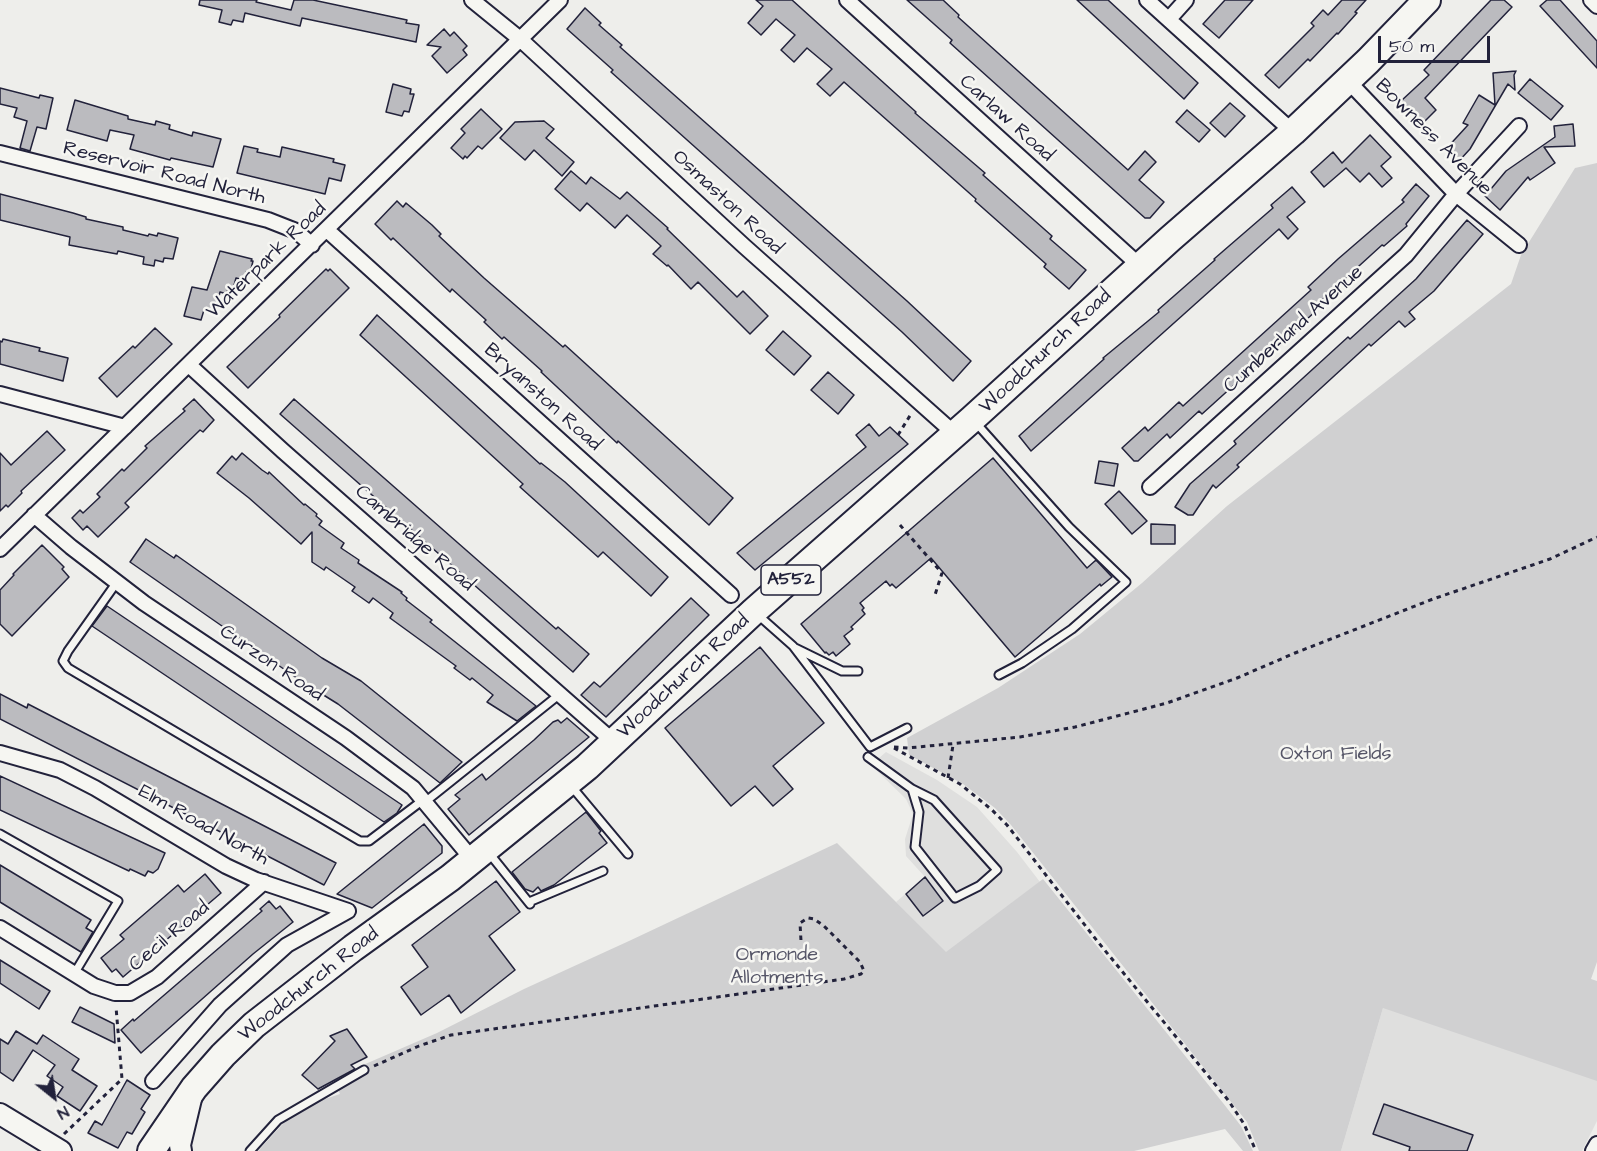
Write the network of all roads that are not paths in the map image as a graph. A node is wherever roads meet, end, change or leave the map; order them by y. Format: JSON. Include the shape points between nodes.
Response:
{"nodes":[{"id":1,"x":472,"y":0,"type":"edge"},
{"id":2,"x":560,"y":0,"type":"edge"},
{"id":3,"x":847,"y":0,"type":"edge"},
{"id":4,"x":1147,"y":0,"type":"edge"},
{"id":5,"x":1186,"y":0,"type":"edge"},
{"id":6,"x":1427,"y":0,"type":"edge"},
{"id":7,"x":1591,"y":0,"type":"edge"},
{"id":8,"x":1597,"y":6,"type":"edge"},
{"id":9,"x":1169,"y":19,"type":"junction"},
{"id":10,"x":520,"y":39,"type":"junction"},
{"id":11,"x":1348,"y":81,"type":"junction"},
{"id":12,"x":1519,"y":126,"type":"dead end"},
{"id":13,"x":1293,"y":132,"type":"junction"},
{"id":14,"x":0,"y":153,"type":"edge"},
{"id":15,"x":1456,"y":194,"type":"junction"},
{"id":16,"x":327,"y":230,"type":"junction"},
{"id":17,"x":312,"y":245,"type":"junction"},
{"id":18,"x":1519,"y":245,"type":"dead end"},
{"id":19,"x":1140,"y":266,"type":"junction"},
{"id":20,"x":189,"y":365,"type":"junction"},
{"id":21,"x":0,"y":394,"type":"edge"},
{"id":22,"x":125,"y":427,"type":"junction"},
{"id":23,"x":964,"y":427,"type":"junction"},
{"id":24,"x":1150,"y":487,"type":"dead end"},
{"id":25,"x":34,"y":515,"type":"junction"},
{"id":26,"x":0,"y":549,"type":"edge"},
{"id":27,"x":117,"y":582,"type":"junction"},
{"id":28,"x":731,"y":595,"type":"dead end"},
{"id":29,"x":754,"y":611,"type":"junction"},
{"id":30,"x":793,"y":646,"type":"junction"},
{"id":31,"x":858,"y":671,"type":"dead end"},
{"id":32,"x":999,"y":675,"type":"dead end"},
{"id":33,"x":560,"y":694,"type":"junction"},
{"id":34,"x":907,"y":728,"type":"dead end"},
{"id":35,"x":614,"y":742,"type":"junction"},
{"id":36,"x":0,"y":753,"type":"edge"},
{"id":37,"x":868,"y":757,"type":"dead end"},
{"id":38,"x":568,"y":783,"type":"junction"},
{"id":39,"x":912,"y":789,"type":"junction"},
{"id":40,"x":424,"y":801,"type":"junction"},
{"id":41,"x":0,"y":834,"type":"edge"},
{"id":42,"x":479,"y":854,"type":"junction"},
{"id":43,"x":628,"y":854,"type":"dead end"},
{"id":44,"x":603,"y":872,"type":"dead end"},
{"id":45,"x":264,"y":882,"type":"junction"},
{"id":46,"x":0,"y":928,"type":"edge"},
{"id":47,"x":74,"y":974,"type":"junction"},
{"id":48,"x":364,"y":1070,"type":"road end"},
{"id":49,"x":153,"y":1081,"type":"dead end"},
{"id":50,"x":194,"y":1088,"type":"junction"},
{"id":51,"x":1,"y":1118,"type":"edge"},
{"id":52,"x":56,"y":1148,"type":"edge"},
{"id":53,"x":151,"y":1151,"type":"edge"},
{"id":54,"x":181,"y":1151,"type":"edge"},
{"id":55,"x":250,"y":1151,"type":"edge"}],
"edges":[{"from":1,"to":10,"type":"street","name":"Osmaston Road"},
{"from":2,"to":10,"type":"street","name":"Waterpark Road"},
{"from":3,"to":19,"type":"street","name":"Carlaw Road"},
{"from":4,"to":9,"type":"street"},
{"from":5,"to":9,"type":"street"},
{"from":6,"to":11,"type":"highway","name":"Woodchurch Road","number":"A552"},
{"from":7,"to":8,"type":"street"},
{"from":9,"to":13,"type":"street"},
{"from":10,"to":16,"type":"street","name":"Waterpark Road"},
{"from":10,"to":23,"type":"street","name":"Osmaston Road","via":[[920,404]]},
{"from":11,"to":13,"type":"highway","name":"Woodchurch Road","number":"A552"},
{"from":11,"to":15,"type":"street","name":"Bowness Avenue"},
{"from":12,"to":15,"type":"street","name":"Cumberland Avenue"},
{"from":13,"to":19,"type":"highway","name":"Woodchurch Road","number":"A552"},
{"from":14,"to":17,"type":"street","name":"Reservoir Road North","via":[[268,220],[296,231]]},
{"from":15,"to":18,"type":"street","name":"Bowness Avenue"},
{"from":15,"to":24,"type":"street","name":"Cumberland Avenue","via":[[1406,255]]},
{"from":16,"to":17,"type":"street","name":"Waterpark Road"},
{"from":16,"to":28,"type":"street","name":"Bryanston Road"},
{"from":17,"to":20,"type":"street","name":"Waterpark Road"},
{"from":19,"to":23,"type":"highway","name":"Woodchurch Road","number":"A552"},
{"from":20,"to":22,"type":"street","name":"Waterpark Road"},
{"from":20,"to":33,"type":"street","name":"Cambridge Road"},
{"from":21,"to":22,"type":"street"},
{"from":22,"to":25,"type":"street","name":"Waterpark Road"},
{"from":23,"to":29,"type":"highway","name":"Woodchurch Road","number":"A552"},
{"from":23,"to":32,"type":"lane","via":[[1126,582],[1072,629]]},
{"from":25,"to":26,"type":"street","name":"Waterpark Road"},
{"from":25,"to":27,"type":"street","name":"Curzon Road"},
{"from":27,"to":40,"type":"street","name":"Curzon Road","via":[[346,738],[413,788]]},
{"from":27,"to":40,"type":"lane","via":[[68,651],[63,661],[68,668],[360,841],[369,841]]},
{"from":29,"to":30,"type":"lane"},
{"from":29,"to":35,"type":"highway","name":"Woodchurch Road","number":"A552"},
{"from":30,"to":31,"type":"lane","via":[[842,671]]},
{"from":30,"to":34,"type":"lane","via":[[870,747]]},
{"from":33,"to":35,"type":"street","name":"Cambridge Road"},
{"from":33,"to":40,"type":"lane"},
{"from":35,"to":38,"type":"highway","name":"Woodchurch Road","number":"A552"},
{"from":36,"to":45,"type":"street","name":"Elm Road North","via":[[60,770],[226,866]]},
{"from":37,"to":39,"type":"lane"},
{"from":38,"to":42,"type":"highway","name":"Woodchurch Road","number":"A552"},
{"from":38,"to":43,"type":"lane"},
{"from":39,"to":39,"type":"lane","via":[[934,800],[997,870],[979,886],[955,898],[915,847],[919,812]]},
{"from":40,"to":42,"type":"street","name":"Curzon Road"},
{"from":41,"to":47,"type":"lane","via":[[118,901]]},
{"from":42,"to":44,"type":"lane","via":[[529,903]]},
{"from":42,"to":50,"type":"highway","name":"Woodchurch Road","number":"A552","via":[[254,1025]]},
{"from":45,"to":47,"type":"street","name":"Cecil Road","via":[[157,976],[130,993],[94,986]]},
{"from":45,"to":49,"type":"street","name":"Elm Road North","via":[[348,911],[287,945],[220,1005]]},
{"from":46,"to":47,"type":"street"},
{"from":48,"to":55,"type":"lane","via":[[284,1116]]},
{"from":50,"to":53,"type":"highway","name":"Woodchurch Road","number":"A552"},
{"from":50,"to":54,"type":"main road"},
{"from":51,"to":52,"type":"main road"}]}
